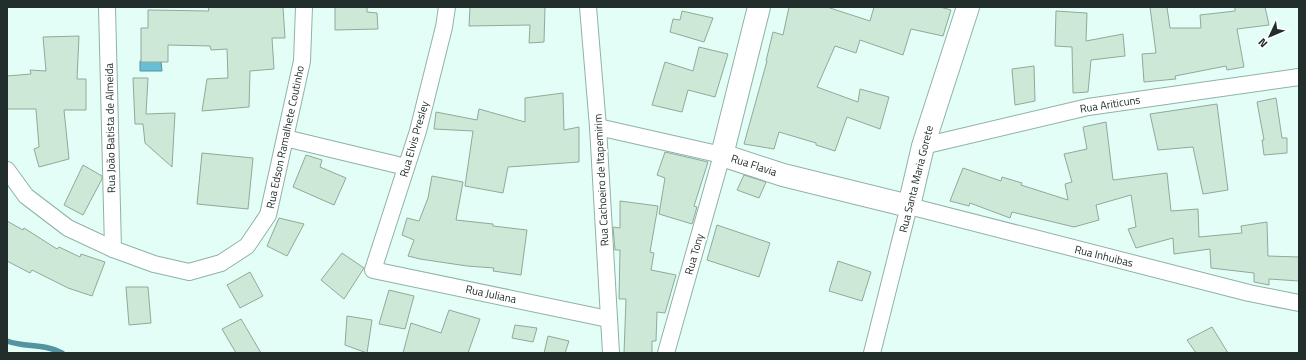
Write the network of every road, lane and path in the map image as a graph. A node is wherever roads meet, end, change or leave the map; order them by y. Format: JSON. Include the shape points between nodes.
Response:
{"nodes":[{"id":1,"x":107,"y":7,"type":"edge"},
{"id":2,"x":304,"y":7,"type":"edge"},
{"id":3,"x":447,"y":7,"type":"edge"},
{"id":4,"x":588,"y":7,"type":"edge"},
{"id":5,"x":758,"y":7,"type":"edge"},
{"id":6,"x":968,"y":7,"type":"edge"},
{"id":7,"x":1299,"y":77,"type":"edge"},
{"id":8,"x":598,"y":127,"type":"junction"},
{"id":9,"x":285,"y":138,"type":"junction"},
{"id":10,"x":923,"y":146,"type":"junction"},
{"id":11,"x":722,"y":155,"type":"junction"},
{"id":12,"x":406,"y":167,"type":"junction"},
{"id":13,"x":7,"y":170,"type":"edge"},
{"id":14,"x":909,"y":206,"type":"junction"},
{"id":15,"x":113,"y":249,"type":"junction"},
{"id":16,"x":373,"y":270,"type":"joint"},
{"id":17,"x":1299,"y":303,"type":"edge"},
{"id":18,"x":608,"y":319,"type":"junction"},
{"id":19,"x":611,"y":353,"type":"edge"},
{"id":20,"x":666,"y":353,"type":"edge"},
{"id":21,"x":872,"y":353,"type":"edge"}],
"edges":[{"from":1,"to":15,"type":"street","name":"Rua João Batista de Almeida"},
{"from":2,"to":9,"type":"street","name":"Rua Edson Ramalhete Coutinho","via":[[302,61]]},
{"from":3,"to":12,"type":"street","name":"Rua Elvis Presley","via":[[420,124]]},
{"from":4,"to":8,"type":"street","name":"Rua Cachoeiro de Itapemirim"},
{"from":5,"to":11,"type":"street"},
{"from":6,"to":10,"type":"street","name":"Rua Santa Maria Gorete"},
{"from":7,"to":10,"type":"street","name":"Rua Ariticuns","via":[[1088,107]]},
{"from":8,"to":11,"type":"street","name":"Rua Flavia"},
{"from":8,"to":18,"type":"street","name":"Rua Cachoeiro de Itapemirim"},
{"from":9,"to":12,"type":"street"},
{"from":9,"to":15,"type":"street","name":"Rua Edson Ramalhete Coutinho","via":[[268,215],[247,246],[221,263],[190,272],[154,264]]},
{"from":10,"to":14,"type":"street","name":"Rua Santa Maria Gorete"},
{"from":11,"to":14,"type":"street","name":"Rua Flavia","via":[[784,174]]},
{"from":11,"to":20,"type":"street","name":"Rua Tony"},
{"from":12,"to":16,"type":"street","name":"Rua Elvis Presley"},
{"from":13,"to":15,"type":"street","name":"Rua Edson Ramalhete Coutinho","via":[[26,196],[68,228]]},
{"from":14,"to":17,"type":"street","name":"Rua Inhuibas","via":[[1249,293]]},
{"from":14,"to":21,"type":"street","name":"Rua Santa Maria Gorete"},
{"from":16,"to":18,"type":"street","name":"Rua Juliana"},
{"from":18,"to":19,"type":"street","name":"Rua Cachoeiro de Itapemirim"}]}
